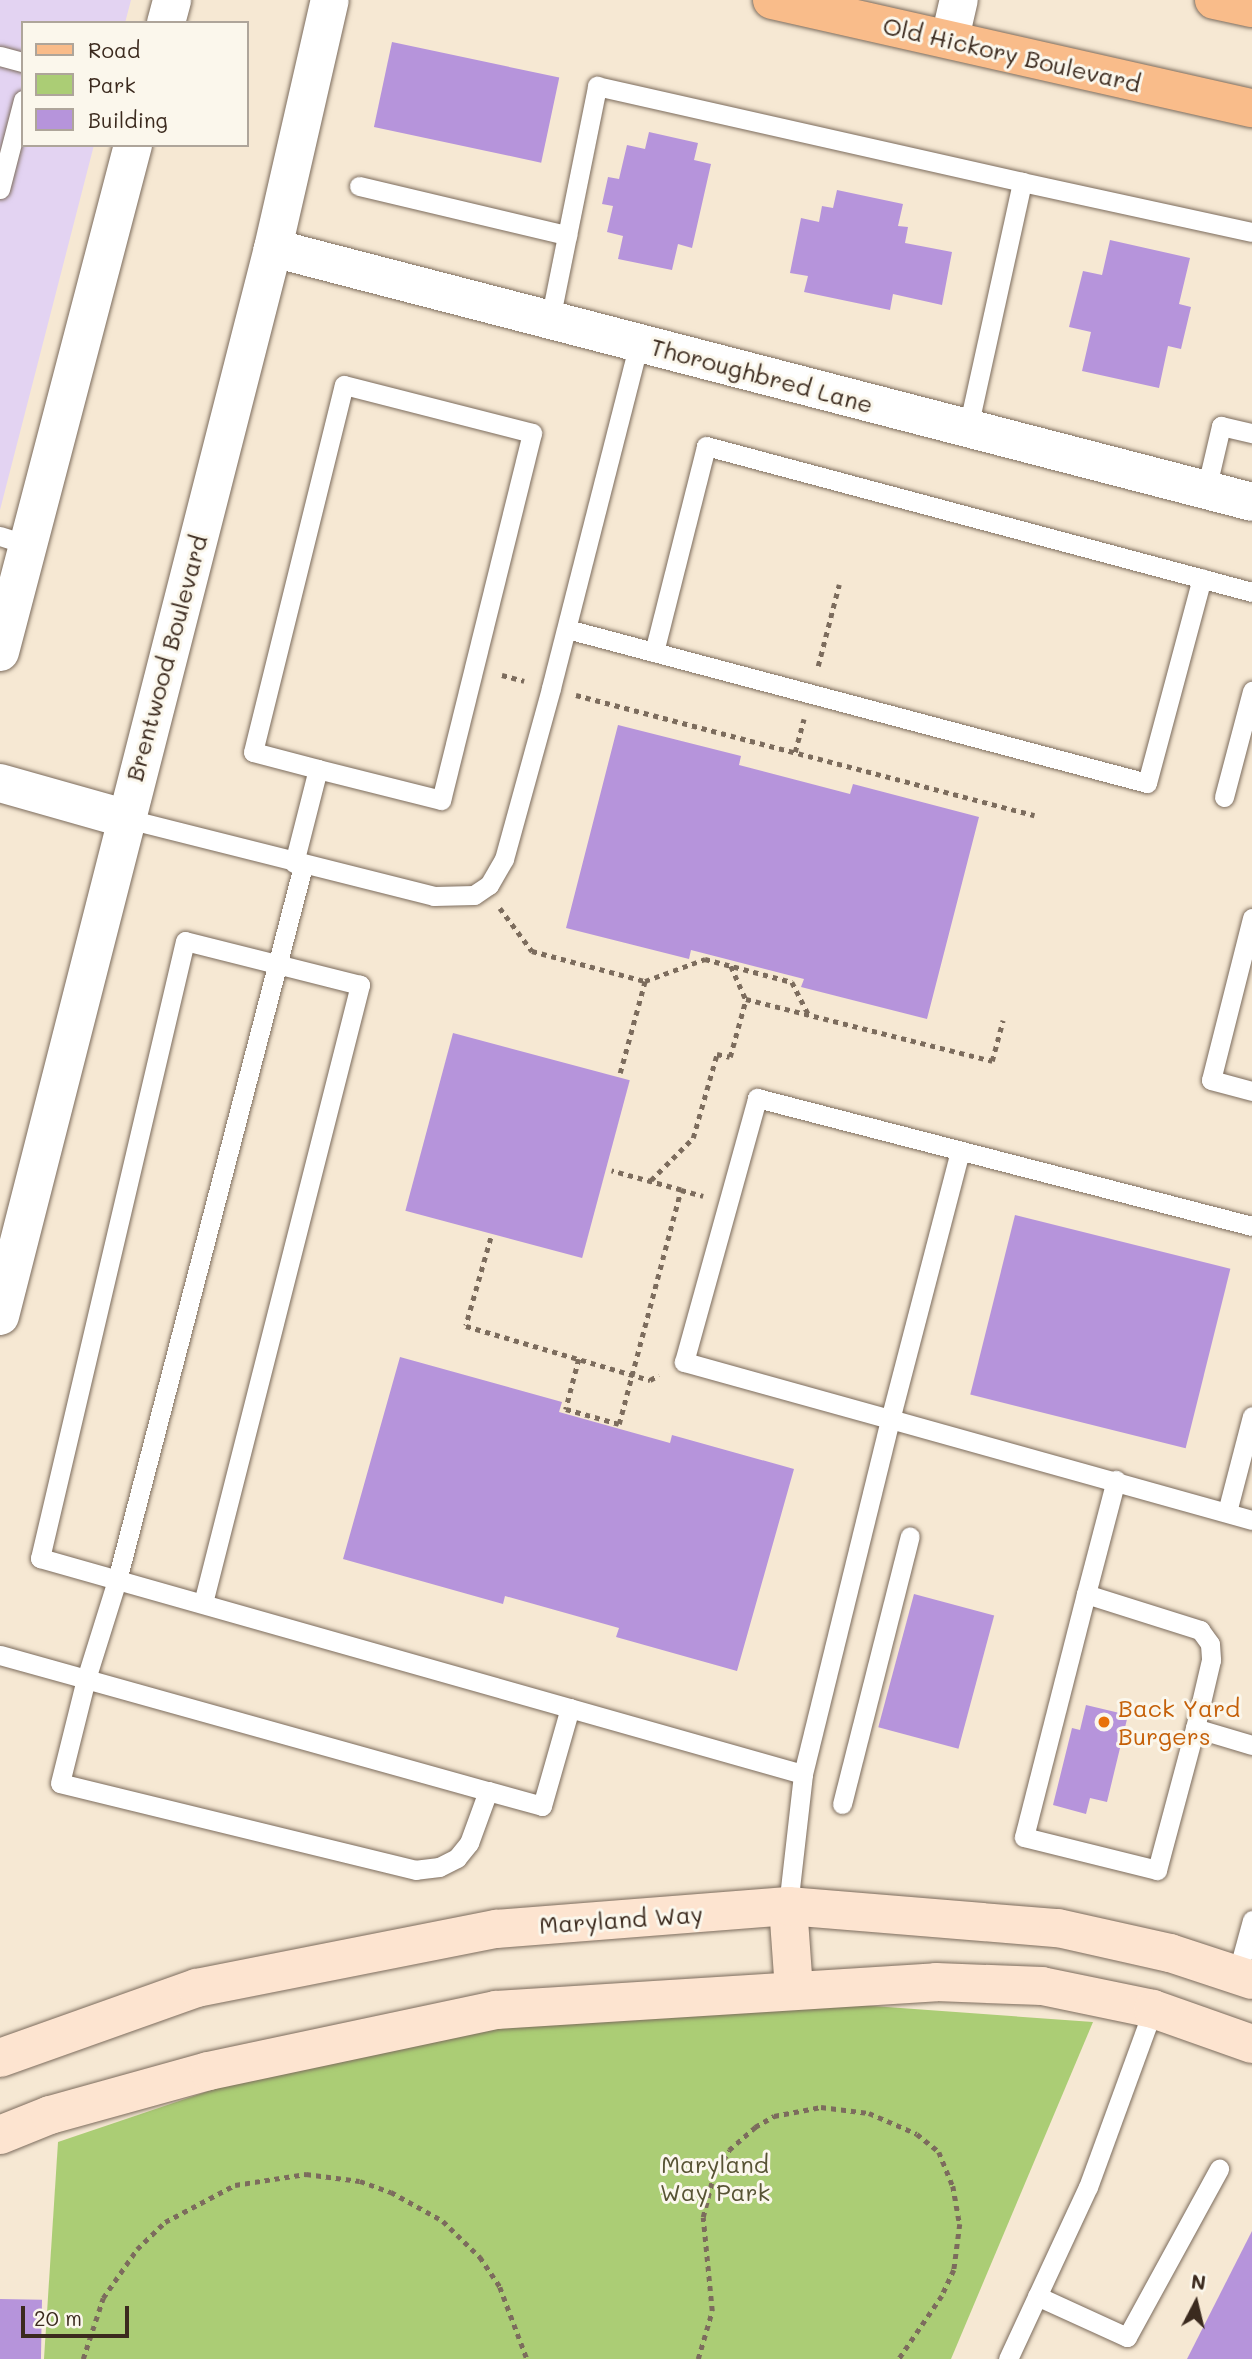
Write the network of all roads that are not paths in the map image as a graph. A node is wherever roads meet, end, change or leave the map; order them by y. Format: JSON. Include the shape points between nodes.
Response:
{"nodes":[{"id":1,"x":173,"y":0,"type":"edge"},
{"id":2,"x":330,"y":0,"type":"edge"},
{"id":3,"x":772,"y":0,"type":"edge"},
{"id":4,"x":959,"y":0,"type":"edge"},
{"id":5,"x":1214,"y":0,"type":"edge"},
{"id":6,"x":1252,"y":8,"type":"edge"},
{"id":7,"x":167,"y":21,"type":"edge"},
{"id":8,"x":950,"y":38,"type":"junction"},
{"id":9,"x":0,"y":56,"type":"edge"},
{"id":10,"x":21,"y":61,"type":"edge"},
{"id":11,"x":21,"y":108,"type":"edge"},
{"id":12,"x":1252,"y":108,"type":"edge"},
{"id":13,"x":132,"y":147,"type":"edge"},
{"id":14,"x":1022,"y":182,"type":"junction"},
{"id":15,"x":359,"y":186,"type":"dead end"},
{"id":16,"x":0,"y":189,"type":"edge"},
{"id":17,"x":1252,"y":232,"type":"edge"},
{"id":18,"x":567,"y":235,"type":"junction"},
{"id":19,"x":273,"y":248,"type":"junction"},
{"id":20,"x":550,"y":320,"type":"junction"},
{"id":21,"x":639,"y":343,"type":"junction"},
{"id":22,"x":968,"y":428,"type":"junction"},
{"id":23,"x":1252,"y":433,"type":"edge"},
{"id":24,"x":1206,"y":490,"type":"junction"},
{"id":25,"x":1252,"y":502,"type":"edge"},
{"id":26,"x":12,"y":540,"type":"edge"},
{"id":27,"x":1202,"y":578,"type":"junction"},
{"id":28,"x":0,"y":584,"type":"edge"},
{"id":29,"x":1252,"y":592,"type":"edge"},
{"id":30,"x":567,"y":629,"type":"junction"},
{"id":31,"x":0,"y":652,"type":"edge"},
{"id":32,"x":654,"y":652,"type":"junction"},
{"id":33,"x":1252,"y":691,"type":"edge"},
{"id":34,"x":318,"y":769,"type":"junction"},
{"id":35,"x":0,"y":783,"type":"edge"},
{"id":36,"x":1224,"y":797,"type":"dead end"},
{"id":37,"x":124,"y":818,"type":"junction"},
{"id":38,"x":299,"y":864,"type":"junction"},
{"id":39,"x":1252,"y":918,"type":"edge"},
{"id":40,"x":275,"y":963,"type":"junction"},
{"id":41,"x":1252,"y":1091,"type":"edge"},
{"id":42,"x":960,"y":1151,"type":"junction"},
{"id":43,"x":1252,"y":1226,"type":"edge"},
{"id":44,"x":0,"y":1316,"type":"edge"},
{"id":45,"x":1252,"y":1416,"type":"edge"},
{"id":46,"x":890,"y":1419,"type":"junction"},
{"id":47,"x":1116,"y":1480,"type":"junction"},
{"id":48,"x":1227,"y":1512,"type":"junction"},
{"id":49,"x":1252,"y":1520,"type":"edge"},
{"id":50,"x":910,"y":1536,"type":"dead end"},
{"id":51,"x":117,"y":1580,"type":"junction"},
{"id":52,"x":1086,"y":1594,"type":"junction"},
{"id":53,"x":203,"y":1603,"type":"junction"},
{"id":54,"x":0,"y":1655,"type":"edge"},
{"id":55,"x":86,"y":1679,"type":"junction"},
{"id":56,"x":570,"y":1708,"type":"junction"},
{"id":57,"x":1195,"y":1728,"type":"junction"},
{"id":58,"x":1252,"y":1745,"type":"edge"},
{"id":59,"x":803,"y":1774,"type":"junction"},
{"id":60,"x":488,"y":1791,"type":"junction"},
{"id":61,"x":842,"y":1804,"type":"dead end"},
{"id":62,"x":789,"y":1906,"type":"junction"},
{"id":63,"x":1252,"y":1920,"type":"edge"},
{"id":64,"x":1245,"y":1978,"type":"edge"},
{"id":65,"x":794,"y":1990,"type":"junction"},
{"id":66,"x":1153,"y":2009,"type":"junction"},
{"id":67,"x":1252,"y":2045,"type":"edge"},
{"id":68,"x":0,"y":2058,"type":"edge"},
{"id":69,"x":0,"y":2135,"type":"edge"},
{"id":70,"x":1219,"y":2169,"type":"dead end"},
{"id":71,"x":1037,"y":2296,"type":"junction"},
{"id":72,"x":1008,"y":2359,"type":"edge"}],
"edges":[{"from":1,"to":7,"type":"street"},
{"from":2,"to":19,"type":"street","name":"Brentwood Boulevard"},
{"from":3,"to":8,"type":"main road","name":"Old Hickory Boulevard"},
{"from":4,"to":8,"type":"street"},
{"from":5,"to":6,"type":"main road"},
{"from":8,"to":12,"type":"main road","name":"Old Hickory Boulevard"},
{"from":9,"to":10,"type":"lane"},
{"from":11,"to":16,"type":"lane"},
{"from":13,"to":26,"type":"street"},
{"from":14,"to":17,"type":"lane"},
{"from":14,"to":18,"type":"lane","via":[[597,86]]},
{"from":14,"to":22,"type":"lane"},
{"from":15,"to":18,"type":"lane"},
{"from":18,"to":20,"type":"lane"},
{"from":19,"to":20,"type":"street","name":"Thoroughbred Lane"},
{"from":19,"to":37,"type":"street","name":"Brentwood Boulevard"},
{"from":20,"to":21,"type":"street","name":"Thoroughbred Lane"},
{"from":21,"to":22,"type":"street","name":"Thoroughbred Lane"},
{"from":21,"to":30,"type":"lane"},
{"from":22,"to":24,"type":"street","name":"Thoroughbred Lane"},
{"from":23,"to":24,"type":"lane","via":[[1221,426]]},
{"from":24,"to":25,"type":"street","name":"Thoroughbred Lane"},
{"from":26,"to":28,"type":"street"},
{"from":26,"to":31,"type":"street"},
{"from":27,"to":29,"type":"lane"},
{"from":27,"to":32,"type":"lane","via":[[1147,783]]},
{"from":27,"to":32,"type":"lane","via":[[706,446]]},
{"from":30,"to":32,"type":"lane"},
{"from":30,"to":38,"type":"lane","via":[[504,859],[485,888],[455,899]]},
{"from":33,"to":36,"type":"lane"},
{"from":34,"to":34,"type":"lane","via":[[253,752],[344,385],[532,433],[441,800]]},
{"from":34,"to":38,"type":"lane"},
{"from":35,"to":37,"type":"street"},
{"from":37,"to":38,"type":"lane"},
{"from":37,"to":44,"type":"street","name":"Brentwood Boulevard"},
{"from":38,"to":40,"type":"lane"},
{"from":39,"to":41,"type":"lane","via":[[1211,1080]]},
{"from":40,"to":51,"type":"lane"},
{"from":40,"to":51,"type":"lane","via":[[185,941],[40,1559]]},
{"from":40,"to":53,"type":"lane","via":[[360,985]]},
{"from":42,"to":43,"type":"lane"},
{"from":42,"to":46,"type":"lane"},
{"from":42,"to":46,"type":"lane","via":[[757,1098],[684,1362]]},
{"from":45,"to":48,"type":"lane"},
{"from":46,"to":47,"type":"lane"},
{"from":46,"to":59,"type":"lane"},
{"from":47,"to":48,"type":"lane"},
{"from":47,"to":52,"type":"lane"},
{"from":48,"to":49,"type":"lane"},
{"from":50,"to":61,"type":"lane"},
{"from":51,"to":53,"type":"lane"},
{"from":51,"to":55,"type":"lane"},
{"from":52,"to":57,"type":"lane","via":[[1193,1625],[1206,1636],[1211,1652],[1209,1674]]},
{"from":52,"to":57,"type":"lane","via":[[1024,1837],[1157,1870]]},
{"from":53,"to":56,"type":"lane"},
{"from":54,"to":55,"type":"lane"},
{"from":55,"to":60,"type":"lane"},
{"from":55,"to":60,"type":"lane","via":[[60,1783],[415,1870],[439,1867],[457,1858],[469,1843]]},
{"from":56,"to":59,"type":"lane"},
{"from":56,"to":60,"type":"lane","via":[[542,1806]]},
{"from":57,"to":58,"type":"lane"},
{"from":59,"to":62,"type":"lane"},
{"from":62,"to":64,"type":"main road","name":"Maryland Way","via":[[1058,1928],[1170,1953]]},
{"from":62,"to":65,"type":"main road"},
{"from":62,"to":68,"type":"main road","name":"Maryland Way","via":[[496,1929],[197,1988]]},
{"from":63,"to":64,"type":"lane"},
{"from":65,"to":66,"type":"main road","via":[[936,1982],[1042,1986]]},
{"from":65,"to":69,"type":"main road","via":[[496,2010],[209,2071],[50,2115]]},
{"from":66,"to":67,"type":"main road"},
{"from":66,"to":71,"type":"lane","via":[[1088,2186]]},
{"from":70,"to":71,"type":"lane","via":[[1127,2337]]},
{"from":71,"to":72,"type":"lane"}]}
